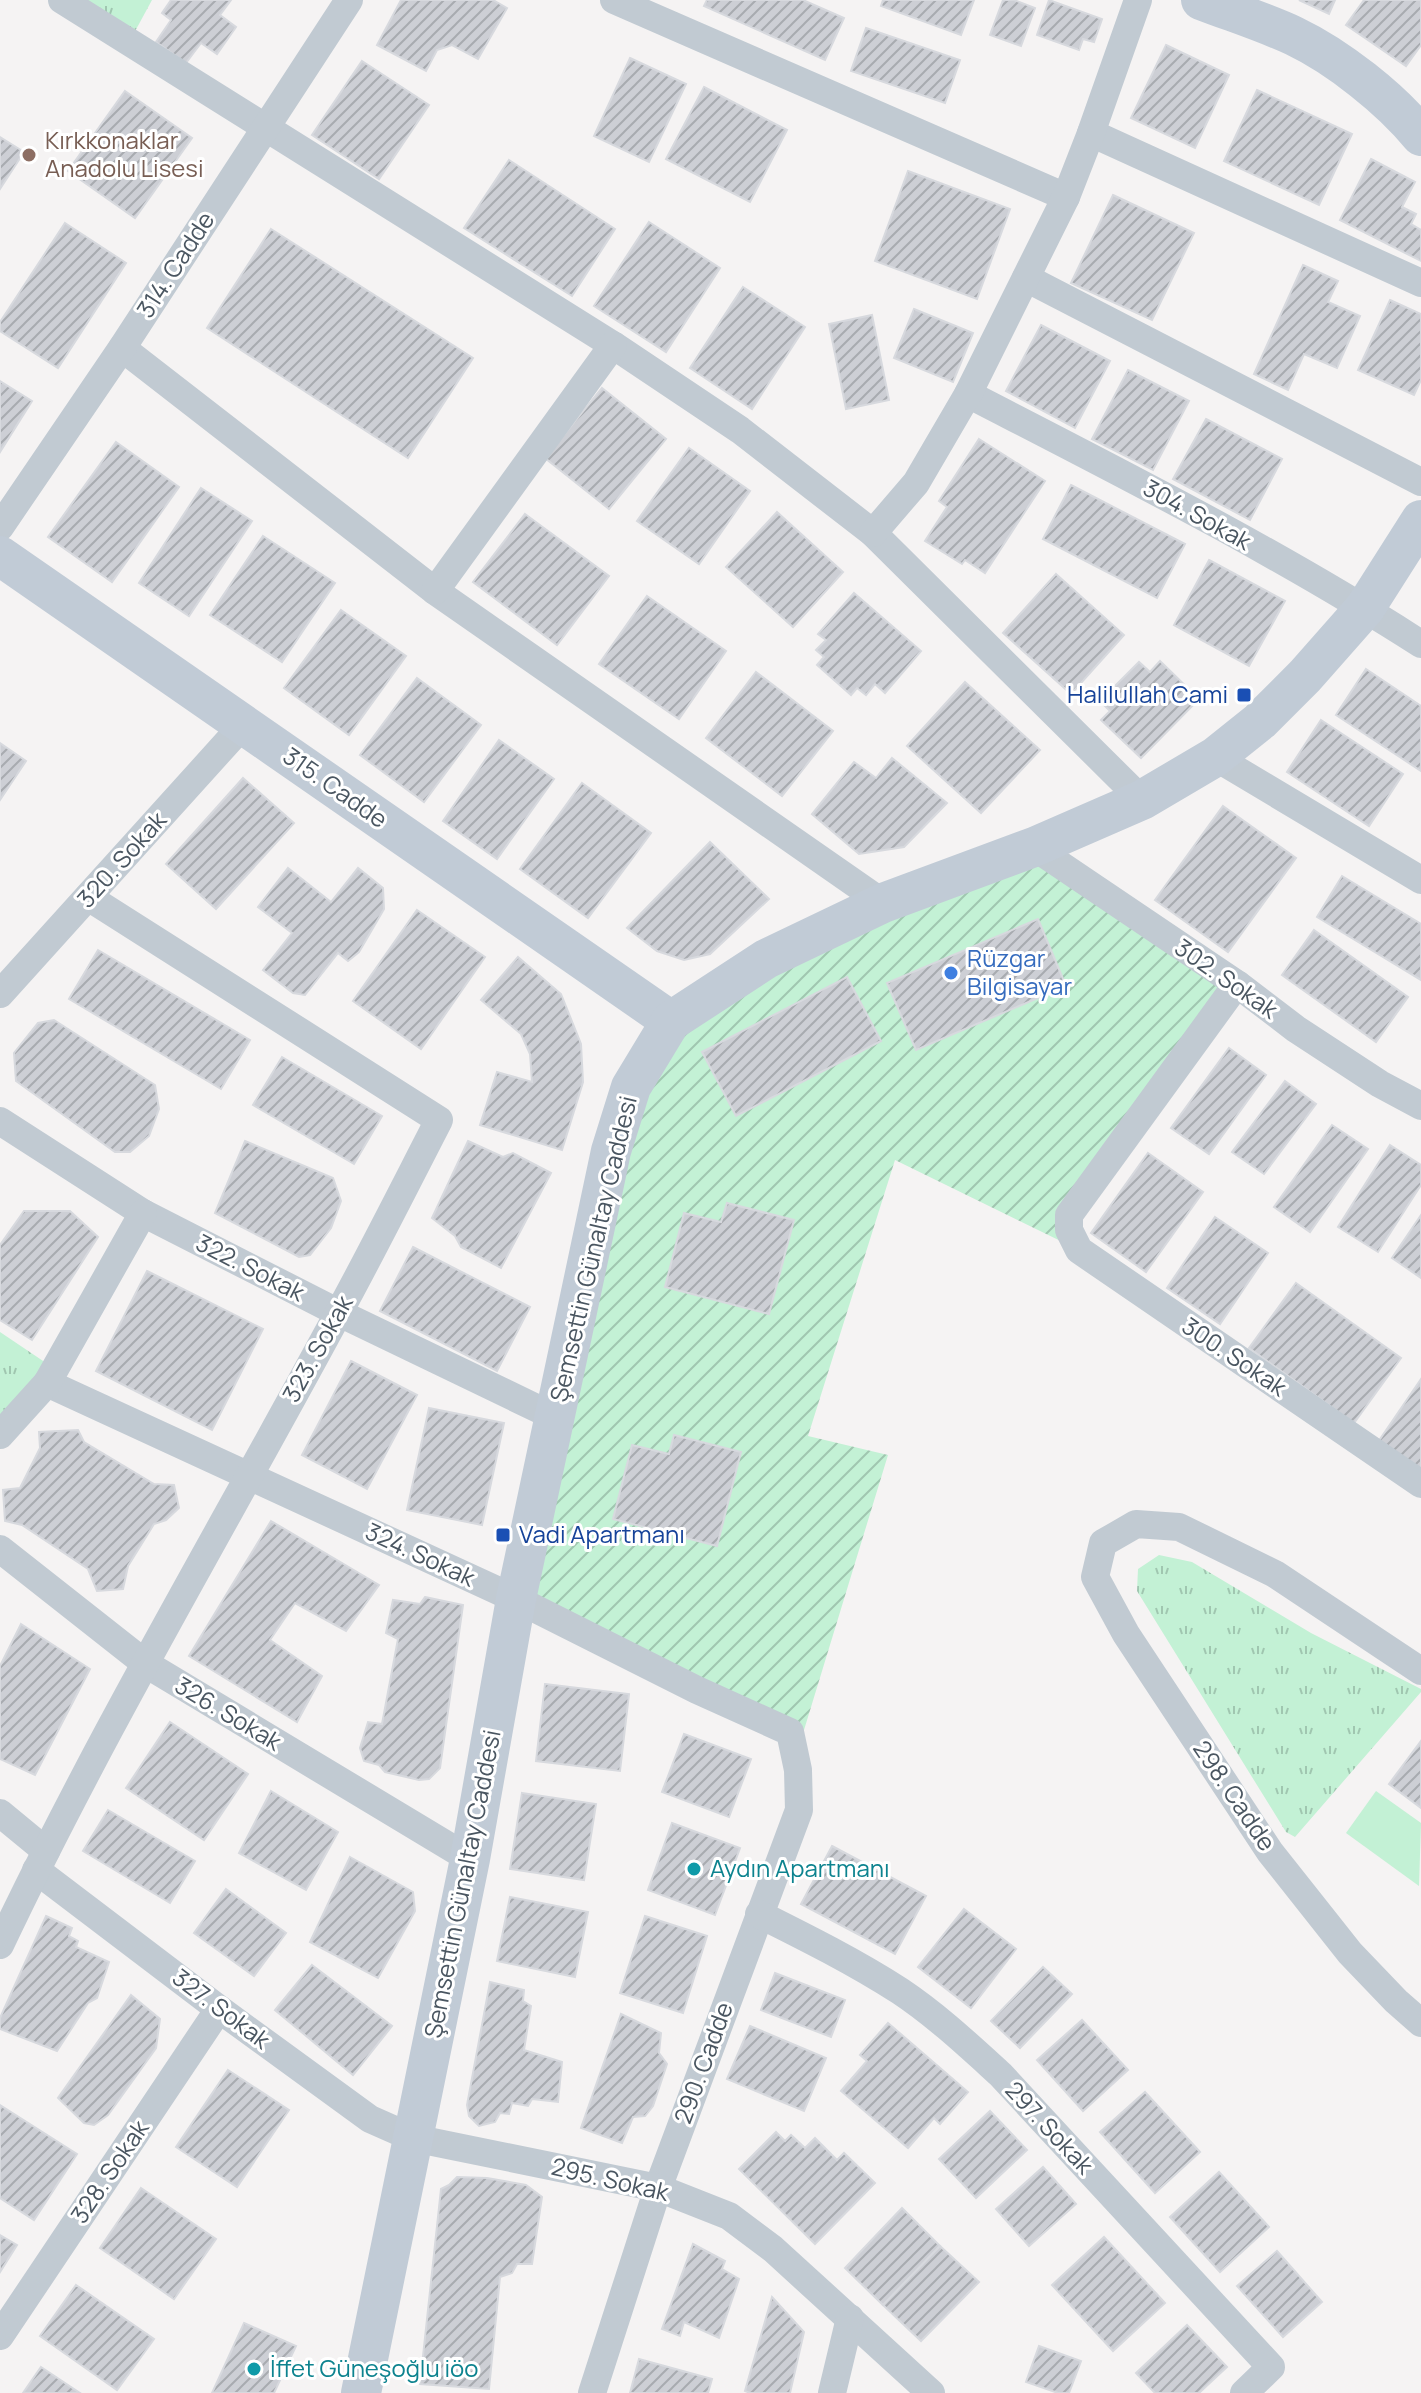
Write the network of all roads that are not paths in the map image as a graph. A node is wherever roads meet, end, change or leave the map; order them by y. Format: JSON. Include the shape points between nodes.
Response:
{"nodes":[{"id":1,"x":62,"y":0,"type":"edge"},
{"id":2,"x":349,"y":0,"type":"edge"},
{"id":3,"x":614,"y":0,"type":"edge"},
{"id":4,"x":1138,"y":0,"type":"edge"},
{"id":5,"x":1201,"y":0,"type":"edge"},
{"id":6,"x":266,"y":128,"type":"junction"},
{"id":7,"x":1091,"y":133,"type":"junction"},
{"id":8,"x":1421,"y":136,"type":"edge"},
{"id":9,"x":1066,"y":197,"type":"junction"},
{"id":10,"x":1026,"y":278,"type":"junction"},
{"id":11,"x":1421,"y":283,"type":"edge"},
{"id":12,"x":613,"y":345,"type":"junction"},
{"id":13,"x":122,"y":348,"type":"junction"},
{"id":14,"x":968,"y":394,"type":"junction"},
{"id":15,"x":1421,"y":482,"type":"edge"},
{"id":16,"x":1421,"y":520,"type":"edge"},
{"id":17,"x":0,"y":527,"type":"edge"},
{"id":18,"x":873,"y":533,"type":"junction"},
{"id":19,"x":0,"y":556,"type":"edge"},
{"id":20,"x":435,"y":591,"type":"junction"},
{"id":21,"x":1365,"y":608,"type":"junction"},
{"id":22,"x":1421,"y":644,"type":"edge"},
{"id":23,"x":243,"y":725,"type":"junction"},
{"id":24,"x":1215,"y":757,"type":"junction"},
{"id":25,"x":1142,"y":800,"type":"junction"},
{"id":26,"x":1034,"y":847,"type":"junction"},
{"id":27,"x":1421,"y":880,"type":"edge"},
{"id":28,"x":88,"y":897,"type":"junction"},
{"id":29,"x":883,"y":903,"type":"junction"},
{"id":30,"x":1237,"y":984,"type":"junction"},
{"id":31,"x":0,"y":994,"type":"edge"},
{"id":32,"x":671,"y":1021,"type":"junction"},
{"id":33,"x":1421,"y":1106,"type":"edge"},
{"id":34,"x":0,"y":1121,"type":"edge"},
{"id":35,"x":143,"y":1213,"type":"junction"},
{"id":36,"x":339,"y":1313,"type":"junction"},
{"id":37,"x":47,"y":1383,"type":"junction"},
{"id":38,"x":555,"y":1417,"type":"junction"},
{"id":39,"x":0,"y":1435,"type":"edge"},
{"id":40,"x":247,"y":1477,"type":"junction"},
{"id":41,"x":1421,"y":1484,"type":"edge"},
{"id":42,"x":0,"y":1549,"type":"edge"},
{"id":43,"x":516,"y":1599,"type":"junction"},
{"id":44,"x":146,"y":1664,"type":"junction"},
{"id":45,"x":1421,"y":1671,"type":"edge"},
{"id":46,"x":790,"y":1732,"type":"joint"},
{"id":47,"x":0,"y":1813,"type":"edge"},
{"id":48,"x":470,"y":1859,"type":"junction"},
{"id":49,"x":41,"y":1860,"type":"junction"},
{"id":50,"x":759,"y":1914,"type":"junction"},
{"id":51,"x":0,"y":1945,"type":"edge"},
{"id":52,"x":219,"y":2009,"type":"junction"},
{"id":53,"x":1421,"y":2023,"type":"edge"},
{"id":54,"x":413,"y":2138,"type":"junction"},
{"id":55,"x":658,"y":2188,"type":"junction"},
{"id":56,"x":850,"y":2318,"type":"junction"},
{"id":57,"x":0,"y":2336,"type":"edge"},
{"id":58,"x":361,"y":2393,"type":"edge"},
{"id":59,"x":592,"y":2393,"type":"edge"},
{"id":60,"x":832,"y":2393,"type":"edge"},
{"id":61,"x":931,"y":2393,"type":"edge"},
{"id":62,"x":1244,"y":2393,"type":"edge"}],
"edges":[{"from":1,"to":6,"type":"street"},
{"from":2,"to":6,"type":"street","name":"314. Cadde"},
{"from":3,"to":9,"type":"street"},
{"from":4,"to":7,"type":"street"},
{"from":5,"to":8,"type":"street","via":[[1296,37],[1350,71],[1403,114]]},
{"from":6,"to":12,"type":"street"},
{"from":6,"to":13,"type":"street","name":"314. Cadde"},
{"from":7,"to":9,"type":"street"},
{"from":7,"to":11,"type":"street"},
{"from":9,"to":10,"type":"street"},
{"from":10,"to":14,"type":"street"},
{"from":10,"to":15,"type":"street"},
{"from":12,"to":18,"type":"street","via":[[740,430]]},
{"from":12,"to":20,"type":"street"},
{"from":13,"to":17,"type":"street","name":"314. Cadde"},
{"from":13,"to":20,"type":"street"},
{"from":14,"to":18,"type":"street","via":[[916,483]]},
{"from":14,"to":21,"type":"street","name":"304. Sokak"},
{"from":16,"to":21,"type":"street","name":"Şemsettin Günaltay Caddesi"},
{"from":18,"to":25,"type":"street"},
{"from":19,"to":23,"type":"street","name":"315. Cadde"},
{"from":20,"to":29,"type":"street"},
{"from":21,"to":22,"type":"street","name":"304. Sokak"},
{"from":21,"to":24,"type":"street","name":"Şemsettin Günaltay Caddesi","via":[[1260,721]]},
{"from":23,"to":28,"type":"street","name":"320. Sokak"},
{"from":23,"to":32,"type":"street","name":"315. Cadde"},
{"from":24,"to":25,"type":"street","name":"Şemsettin Günaltay Caddesi"},
{"from":24,"to":27,"type":"street"},
{"from":25,"to":26,"type":"street","name":"Şemsettin Günaltay Caddesi"},
{"from":26,"to":29,"type":"street","name":"Şemsettin Günaltay Caddesi"},
{"from":26,"to":30,"type":"street","name":"302. Sokak"},
{"from":28,"to":31,"type":"street","name":"320. Sokak"},
{"from":28,"to":36,"type":"street","name":"323. Sokak","via":[[439,1120]]},
{"from":29,"to":32,"type":"street","name":"Şemsettin Günaltay Caddesi","via":[[766,959]]},
{"from":30,"to":33,"type":"street","name":"302. Sokak","via":[[1296,1029]]},
{"from":30,"to":41,"type":"street","name":"300. Sokak","via":[[1069,1215],[1069,1230],[1079,1250]]},
{"from":32,"to":38,"type":"street","name":"Şemsettin Günaltay Caddesi","via":[[631,1087],[611,1151]]},
{"from":34,"to":35,"type":"street","name":"322. Sokak"},
{"from":35,"to":36,"type":"street","name":"322. Sokak"},
{"from":35,"to":37,"type":"street"},
{"from":36,"to":38,"type":"street","name":"322. Sokak"},
{"from":36,"to":40,"type":"street","name":"323. Sokak"},
{"from":37,"to":39,"type":"street"},
{"from":37,"to":40,"type":"street","name":"324. Sokak"},
{"from":38,"to":43,"type":"street","name":"Şemsettin Günaltay Caddesi"},
{"from":40,"to":43,"type":"street","name":"324. Sokak"},
{"from":40,"to":44,"type":"street","name":"323. Sokak"},
{"from":42,"to":44,"type":"street","name":"326. Sokak"},
{"from":43,"to":46,"type":"street","name":"324. Sokak"},
{"from":43,"to":48,"type":"street","name":"Şemsettin Günaltay Caddesi"},
{"from":44,"to":48,"type":"street","name":"326. Sokak"},
{"from":44,"to":49,"type":"street","name":"323. Sokak"},
{"from":45,"to":53,"type":"street","name":"298. Cadde","via":[[1275,1574],[1179,1527],[1136,1524],[1103,1543],[1095,1577],[1134,1647],[1270,1852],[1350,1953]]},
{"from":46,"to":50,"type":"street","name":"290. Cadde","via":[[799,1810]]},
{"from":47,"to":49,"type":"street","name":"327. Sokak"},
{"from":48,"to":54,"type":"street","name":"Şemsettin Günaltay Caddesi"},
{"from":49,"to":51,"type":"street","name":"323. Sokak"},
{"from":49,"to":52,"type":"street","name":"327. Sokak"},
{"from":50,"to":55,"type":"street","name":"290. Cadde"},
{"from":50,"to":62,"type":"street","name":"297. Sokak","via":[[902,1992],[1000,2074],[1271,2367]]},
{"from":52,"to":54,"type":"street","name":"327. Sokak","via":[[370,2119]]},
{"from":52,"to":57,"type":"street","name":"328. Sokak"},
{"from":54,"to":55,"type":"street","name":"295. Sokak"},
{"from":54,"to":58,"type":"street","name":"Şemsettin Günaltay Caddesi"},
{"from":55,"to":56,"type":"street","name":"295. Sokak","via":[[729,2216]]},
{"from":55,"to":59,"type":"street","name":"290. Cadde"},
{"from":56,"to":60,"type":"street"},
{"from":56,"to":61,"type":"street","name":"295. Sokak"}]}
